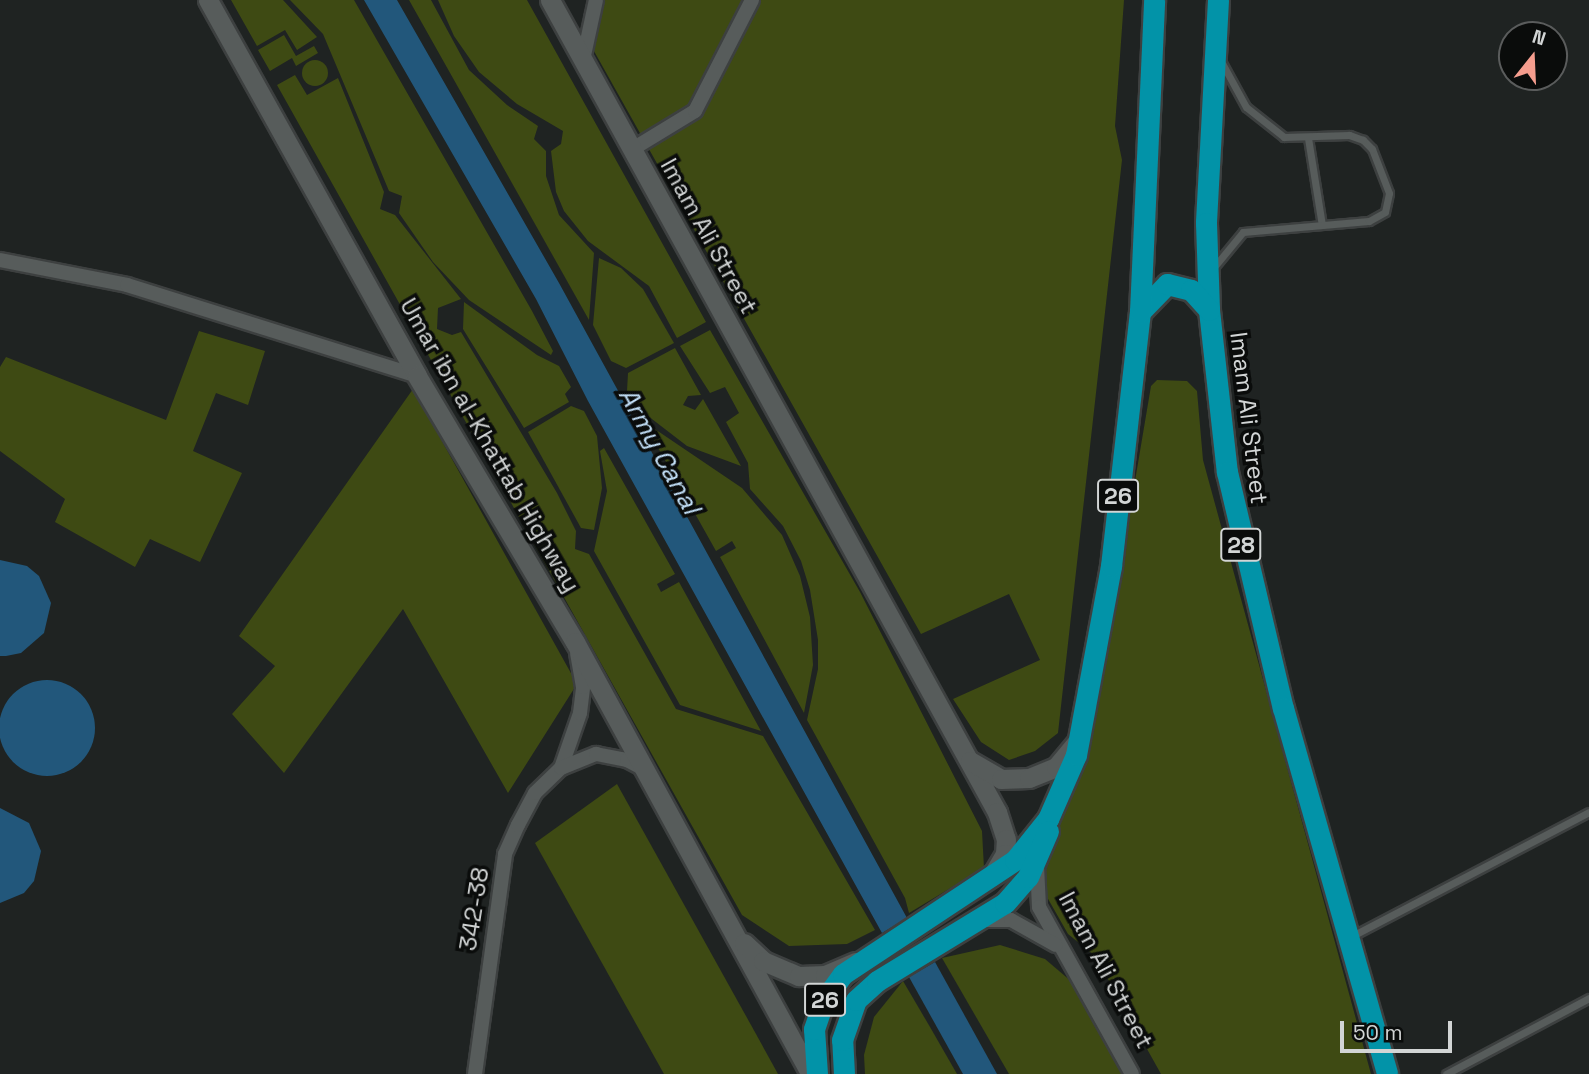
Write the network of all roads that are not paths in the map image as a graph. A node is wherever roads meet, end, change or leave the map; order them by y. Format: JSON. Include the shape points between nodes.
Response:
{"nodes":[{"id":1,"x":208,"y":0,"type":"edge"},
{"id":2,"x":550,"y":0,"type":"edge"},
{"id":3,"x":596,"y":0,"type":"edge"},
{"id":4,"x":752,"y":0,"type":"edge"},
{"id":5,"x":1154,"y":0,"type":"edge"},
{"id":6,"x":1218,"y":0,"type":"edge"},
{"id":7,"x":1214,"y":27,"type":"junction"},
{"id":8,"x":583,"y":60,"type":"junction"},
{"id":9,"x":1307,"y":138,"type":"junction"},
{"id":10,"x":631,"y":150,"type":"junction"},
{"id":11,"x":1322,"y":225,"type":"junction"},
{"id":12,"x":0,"y":260,"type":"edge"},
{"id":13,"x":1209,"y":302,"type":"junction"},
{"id":14,"x":1140,"y":312,"type":"junction"},
{"id":15,"x":417,"y":376,"type":"junction"},
{"id":16,"x":575,"y":642,"type":"junction"},
{"id":17,"x":1082,"y":732,"type":"junction"},
{"id":18,"x":964,"y":755,"type":"junction"},
{"id":19,"x":561,"y":768,"type":"junction"},
{"id":20,"x":645,"y":770,"type":"junction"},
{"id":21,"x":1068,"y":778,"type":"junction"},
{"id":22,"x":1589,"y":812,"type":"edge"},
{"id":23,"x":1041,"y":850,"type":"junction"},
{"id":24,"x":981,"y":887,"type":"junction"},
{"id":25,"x":723,"y":918,"type":"junction"},
{"id":26,"x":977,"y":922,"type":"junction"},
{"id":27,"x":1348,"y":938,"type":"junction"},
{"id":28,"x":875,"y":951,"type":"junction"},
{"id":29,"x":1064,"y":953,"type":"junction"},
{"id":30,"x":1589,"y":998,"type":"edge"},
{"id":31,"x":475,"y":1074,"type":"edge"},
{"id":32,"x":811,"y":1074,"type":"edge"},
{"id":33,"x":817,"y":1074,"type":"edge"},
{"id":34,"x":844,"y":1074,"type":"edge"},
{"id":35,"x":1132,"y":1074,"type":"edge"},
{"id":36,"x":1387,"y":1074,"type":"edge"},
{"id":37,"x":1446,"y":1074,"type":"edge"}],
"edges":[{"from":1,"to":15,"type":"main road","name":"Umar ibn al-Khattab Highway","number":"26"},
{"from":2,"to":8,"type":"main road","name":"Imam Ali Street"},
{"from":3,"to":8,"type":"street"},
{"from":4,"to":10,"type":"street","via":[[695,111]]},
{"from":5,"to":14,"type":"highway","name":"Umar ibn al-Khattab Highway","number":"26"},
{"from":6,"to":7,"type":"highway","name":"Imam Ali Street","number":"28"},
{"from":7,"to":9,"type":"lane","via":[[1226,76],[1246,107],[1284,137]]},
{"from":7,"to":13,"type":"highway","name":"Imam Ali Street","number":"28","via":[[1206,149]]},
{"from":8,"to":10,"type":"main road","name":"Imam Ali Street"},
{"from":9,"to":11,"type":"lane"},
{"from":9,"to":11,"type":"lane","via":[[1349,135],[1363,140],[1372,149],[1389,193],[1389,204],[1378,218]]},
{"from":10,"to":18,"type":"main road","name":"Imam Ali Street"},
{"from":11,"to":13,"type":"lane","via":[[1243,232],[1219,255]]},
{"from":12,"to":15,"type":"street","via":[[127,285]]},
{"from":13,"to":14,"type":"highway","via":[[1191,290],[1167,284]]},
{"from":13,"to":27,"type":"highway","name":"Imam Ali Street","number":"28","via":[[1227,472],[1244,558]]},
{"from":14,"to":17,"type":"highway","name":"Umar ibn al-Khattab Highway","number":"26","via":[[1111,566]]},
{"from":15,"to":16,"type":"main road","name":"Umar ibn al-Khattab Highway","number":"26"},
{"from":16,"to":19,"type":"street","via":[[583,687],[580,713]]},
{"from":16,"to":20,"type":"main road","name":"Umar ibn al-Khattab Highway","number":"26"},
{"from":17,"to":18,"type":"main road","name":"Imam Ali Street","via":[[1056,767],[1029,778],[1001,779]]},
{"from":17,"to":21,"type":"highway","name":"Umar ibn al-Khattab Highway","number":"26"},
{"from":18,"to":24,"type":"main road","name":"Imam Ali Street","via":[[997,811],[1006,839],[1001,865]]},
{"from":19,"to":20,"type":"street","via":[[596,754],[619,757]]},
{"from":19,"to":31,"type":"street","name":"342-38","via":[[536,793],[505,854]]},
{"from":20,"to":25,"type":"main road","name":"Umar ibn al-Khattab Highway","number":"26"},
{"from":21,"to":23,"type":"highway"},
{"from":21,"to":24,"type":"highway","name":"Umar ibn al-Khattab Highway","number":"26","via":[[1031,841]]},
{"from":22,"to":27,"type":"lane"},
{"from":23,"to":26,"type":"highway","via":[[1015,894]]},
{"from":23,"to":29,"type":"street","name":"Imam Ali Street","via":[[1035,890]]},
{"from":24,"to":28,"type":"highway","name":"Umar ibn al-Khattab Highway","number":"26"},
{"from":25,"to":28,"type":"main road","name":"Umar ibn al-Khattab Highway","number":"26","via":[[763,961],[799,976],[825,975]]},
{"from":25,"to":32,"type":"main road","name":"Umar ibn al-Khattab Highway","number":"26"},
{"from":26,"to":29,"type":"street","via":[[999,918],[1019,922],[1040,932]]},
{"from":26,"to":34,"type":"highway","via":[[866,989],[849,1012],[842,1040]]},
{"from":27,"to":36,"type":"highway","name":"Imam Ali Street","number":"28"},
{"from":28,"to":33,"type":"highway","name":"Umar ibn al-Khattab Highway","number":"26","via":[[843,974],[818,1014],[813,1045]]},
{"from":29,"to":35,"type":"street","name":"Imam Ali Street"},
{"from":30,"to":37,"type":"lane"}]}
